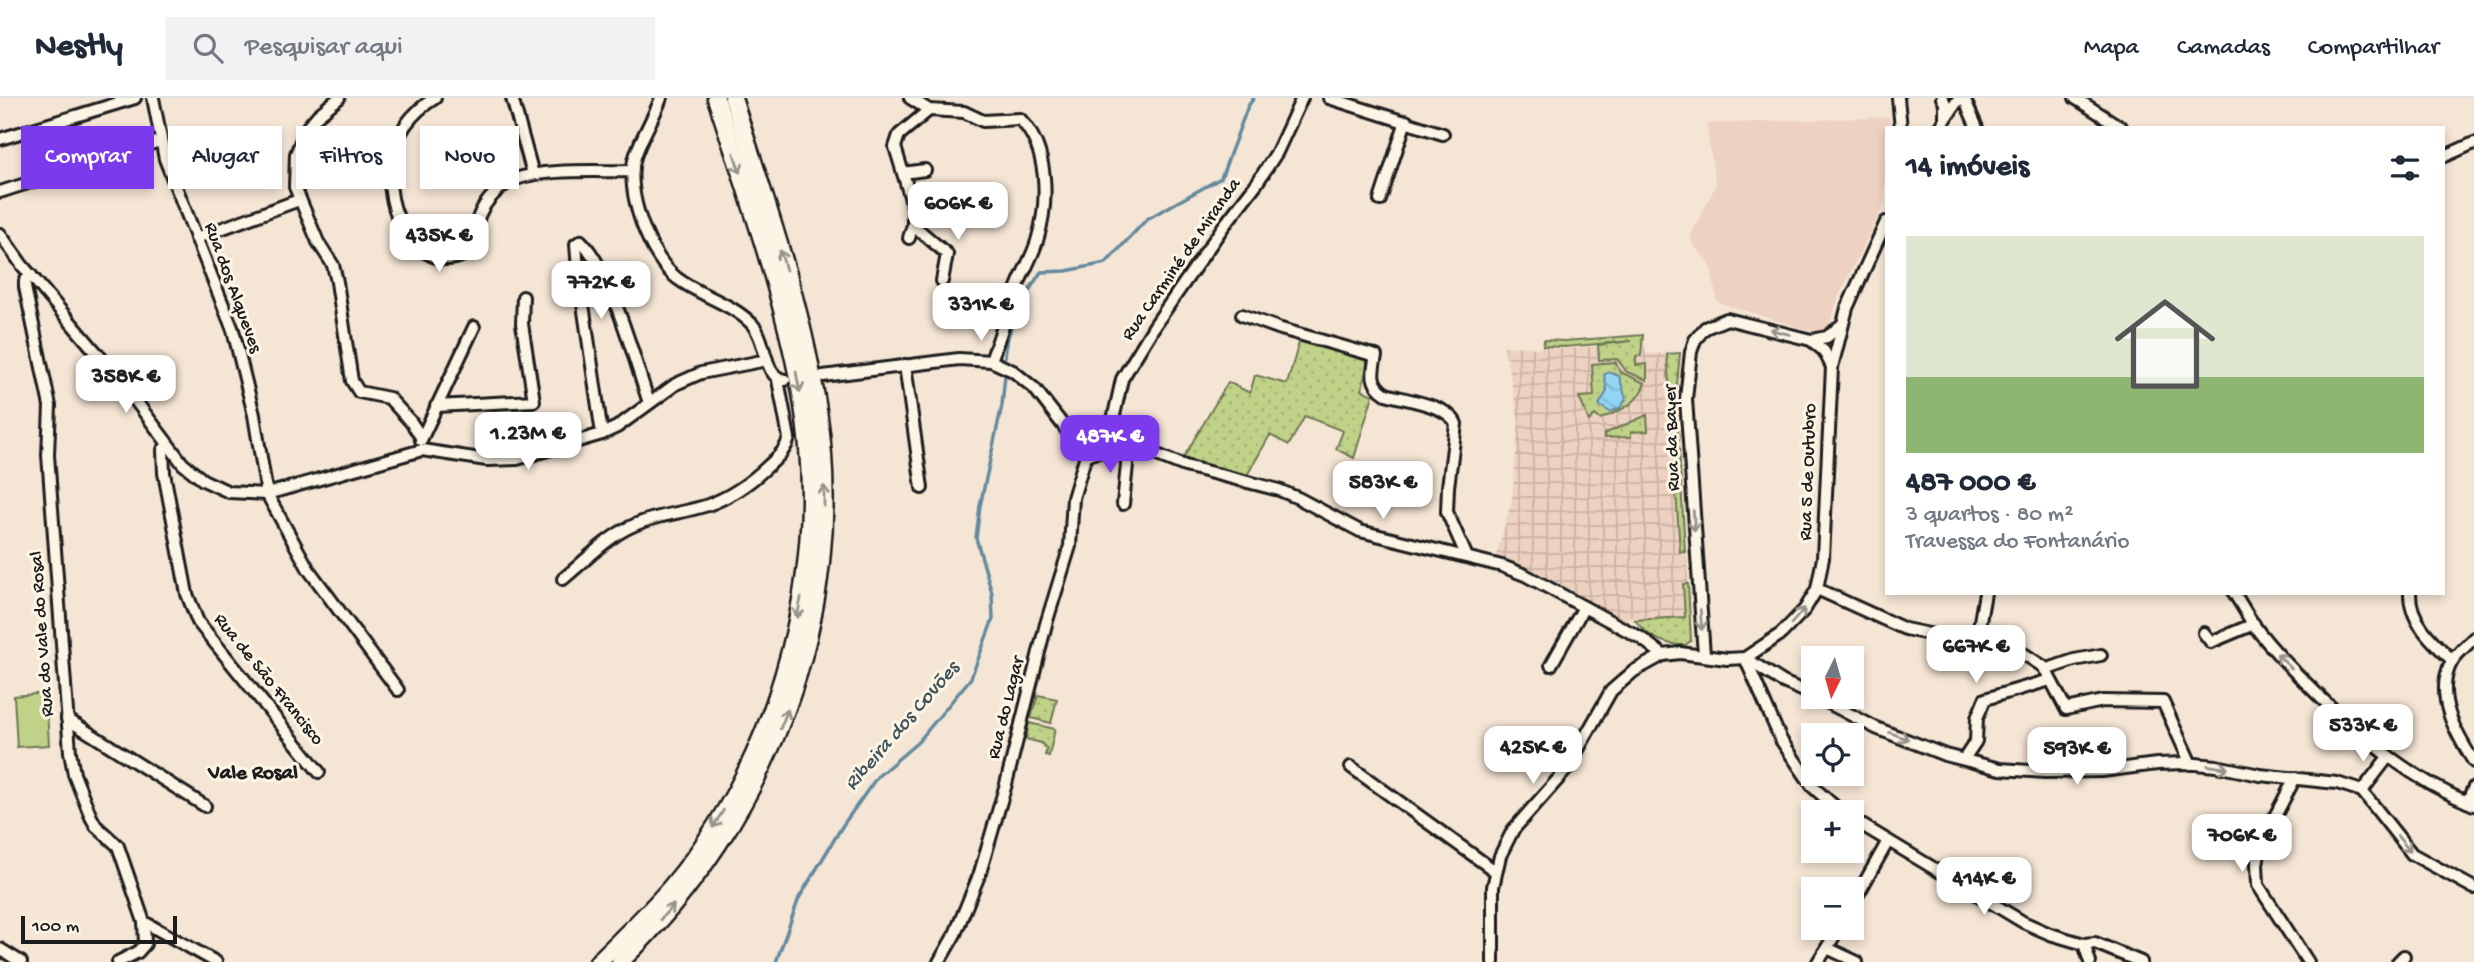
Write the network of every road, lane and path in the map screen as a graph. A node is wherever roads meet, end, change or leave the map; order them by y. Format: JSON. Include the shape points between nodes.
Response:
{"nodes":[{"id":1,"x":135,"y":98,"type":"edge"},
{"id":2,"x":153,"y":98,"type":"edge"},
{"id":3,"x":339,"y":98,"type":"edge"},
{"id":4,"x":435,"y":98,"type":"edge"},
{"id":5,"x":512,"y":98,"type":"edge"},
{"id":6,"x":661,"y":98,"type":"edge"},
{"id":7,"x":716,"y":98,"type":"edge"},
{"id":8,"x":733,"y":98,"type":"edge"},
{"id":9,"x":910,"y":98,"type":"edge"},
{"id":10,"x":1301,"y":98,"type":"edge"},
{"id":11,"x":1329,"y":98,"type":"edge"},
{"id":12,"x":1898,"y":98,"type":"edge"},
{"id":13,"x":1942,"y":98,"type":"edge"},
{"id":14,"x":1961,"y":98,"type":"edge"},
{"id":15,"x":2075,"y":98,"type":"edge"},
{"id":16,"x":929,"y":110,"type":"junction"},
{"id":17,"x":918,"y":120,"type":"junction"},
{"id":18,"x":1406,"y":121,"type":"junction"},
{"id":19,"x":1942,"y":124,"type":"edge"},
{"id":20,"x":1901,"y":126,"type":"edge"},
{"id":21,"x":1976,"y":126,"type":"edge"},
{"id":22,"x":2119,"y":126,"type":"edge"},
{"id":23,"x":1443,"y":134,"type":"dead end"},
{"id":24,"x":0,"y":139,"type":"edge"},
{"id":25,"x":160,"y":141,"type":"junction"},
{"id":26,"x":2474,"y":143,"type":"edge"},
{"id":27,"x":2445,"y":156,"type":"edge"},
{"id":28,"x":925,"y":170,"type":"dead end"},
{"id":29,"x":632,"y":171,"type":"junction"},
{"id":30,"x":903,"y":173,"type":"junction"},
{"id":31,"x":533,"y":174,"type":"junction"},
{"id":32,"x":0,"y":192,"type":"edge"},
{"id":33,"x":299,"y":200,"type":"junction"},
{"id":34,"x":1380,"y":200,"type":"dead end"},
{"id":35,"x":1885,"y":224,"type":"edge"},
{"id":36,"x":913,"y":225,"type":"junction"},
{"id":37,"x":0,"y":233,"type":"edge"},
{"id":38,"x":196,"y":237,"type":"junction"},
{"id":39,"x":909,"y":238,"type":"dead end"},
{"id":40,"x":31,"y":275,"type":"junction"},
{"id":41,"x":942,"y":281,"type":"dead end"},
{"id":42,"x":523,"y":297,"type":"dead end"},
{"id":43,"x":1242,"y":315,"type":"dead end"},
{"id":44,"x":1842,"y":324,"type":"junction"},
{"id":45,"x":474,"y":327,"type":"dead end"},
{"id":46,"x":1811,"y":340,"type":"junction"},
{"id":47,"x":767,"y":360,"type":"junction"},
{"id":48,"x":991,"y":361,"type":"junction"},
{"id":49,"x":905,"y":365,"type":"junction"},
{"id":50,"x":1832,"y":367,"type":"junction"},
{"id":51,"x":823,"y":376,"type":"dead end"},
{"id":52,"x":649,"y":402,"type":"junction"},
{"id":53,"x":436,"y":406,"type":"junction"},
{"id":54,"x":602,"y":434,"type":"junction"},
{"id":55,"x":421,"y":437,"type":"junction"},
{"id":56,"x":167,"y":446,"type":"junction"},
{"id":57,"x":1126,"y":446,"type":"junction"},
{"id":58,"x":422,"y":450,"type":"junction"},
{"id":59,"x":1086,"y":456,"type":"junction"},
{"id":60,"x":922,"y":488,"type":"dead end"},
{"id":61,"x":267,"y":494,"type":"junction"},
{"id":62,"x":1123,"y":505,"type":"dead end"},
{"id":63,"x":1467,"y":557,"type":"junction"},
{"id":64,"x":563,"y":579,"type":"dead end"},
{"id":65,"x":1817,"y":589,"type":"junction"},
{"id":66,"x":1985,"y":595,"type":"edge"},
{"id":67,"x":2235,"y":595,"type":"edge"},
{"id":68,"x":2410,"y":595,"type":"edge"},
{"id":69,"x":1584,"y":607,"type":"junction"},
{"id":70,"x":2254,"y":624,"type":"junction"},
{"id":71,"x":2204,"y":633,"type":"dead end"},
{"id":72,"x":2474,"y":638,"type":"edge"},
{"id":73,"x":1976,"y":644,"type":"junction"},
{"id":74,"x":1663,"y":655,"type":"junction"},
{"id":75,"x":1704,"y":655,"type":"junction"},
{"id":76,"x":2101,"y":655,"type":"dead end"},
{"id":77,"x":1745,"y":658,"type":"junction"},
{"id":78,"x":2452,"y":660,"type":"junction"},
{"id":79,"x":1551,"y":665,"type":"dead end"},
{"id":80,"x":2047,"y":675,"type":"junction"},
{"id":81,"x":398,"y":690,"type":"dead end"},
{"id":82,"x":1801,"y":690,"type":"edge"},
{"id":83,"x":1839,"y":709,"type":"edge"},
{"id":84,"x":67,"y":719,"type":"junction"},
{"id":85,"x":2388,"y":757,"type":"junction"},
{"id":86,"x":1964,"y":760,"type":"junction"},
{"id":87,"x":2474,"y":762,"type":"edge"},
{"id":88,"x":2191,"y":764,"type":"junction"},
{"id":89,"x":1351,"y":767,"type":"dead end"},
{"id":90,"x":319,"y":772,"type":"dead end"},
{"id":91,"x":2295,"y":778,"type":"junction"},
{"id":92,"x":2474,"y":787,"type":"edge"},
{"id":93,"x":2362,"y":791,"type":"junction"},
{"id":94,"x":1828,"y":800,"type":"edge"},
{"id":95,"x":2471,"y":803,"type":"edge"},
{"id":96,"x":205,"y":806,"type":"dead end"},
{"id":97,"x":1864,"y":826,"type":"edge"},
{"id":98,"x":1888,"y":841,"type":"junction"},
{"id":99,"x":1495,"y":871,"type":"junction"},
{"id":100,"x":1864,"y":884,"type":"edge"},
{"id":101,"x":2474,"y":888,"type":"edge"},
{"id":102,"x":144,"y":922,"type":"junction"},
{"id":103,"x":1832,"y":940,"type":"edge"},
{"id":104,"x":2084,"y":944,"type":"junction"},
{"id":105,"x":1827,"y":948,"type":"junction"},
{"id":106,"x":0,"y":949,"type":"edge"},
{"id":107,"x":21,"y":962,"type":"edge"},
{"id":108,"x":118,"y":962,"type":"edge"},
{"id":109,"x":215,"y":962,"type":"edge"},
{"id":110,"x":598,"y":962,"type":"edge"},
{"id":111,"x":620,"y":962,"type":"edge"},
{"id":112,"x":939,"y":962,"type":"edge"},
{"id":113,"x":1493,"y":962,"type":"edge"},
{"id":114,"x":1818,"y":962,"type":"edge"},
{"id":115,"x":1857,"y":962,"type":"edge"},
{"id":116,"x":2090,"y":962,"type":"edge"},
{"id":117,"x":2141,"y":962,"type":"edge"},
{"id":118,"x":2308,"y":962,"type":"edge"}],
"edges":[{"from":1,"to":24,"type":"street"},
{"from":2,"to":25,"type":"street","name":"Rua dos Alqueves"},
{"from":3,"to":33,"type":"street","via":[[306,129],[296,154]]},
{"from":4,"to":31,"type":"street","via":[[405,125],[391,160],[394,205],[416,247],[444,259],[467,252],[478,216],[499,188]]},
{"from":5,"to":31,"type":"street"},
{"from":6,"to":29,"type":"street"},
{"from":7,"to":110,"type":"highway","one_way":true,"via":[[762,240],[801,395],[809,503],[801,598],[775,702],[735,791],[672,885]]},
{"from":111,"to":8,"type":"highway","one_way":true,"via":[[684,893],[749,797],[792,696],[806,651],[820,569],[823,459],[808,355]]},
{"from":9,"to":16,"type":"street"},
{"from":9,"to":17,"type":"street"},
{"from":10,"to":57,"type":"street","name":"Rua Carminé de Miranda","via":[[1277,152],[1122,379],[1113,421]]},
{"from":11,"to":18,"type":"street"},
{"from":12,"to":20,"type":"street"},
{"from":13,"to":19,"type":"street","via":[[1946,111]]},
{"from":14,"to":19,"type":"street"},
{"from":14,"to":21,"type":"street"},
{"from":15,"to":22,"type":"street"},
{"from":16,"to":17,"type":"street"},
{"from":16,"to":48,"type":"street","via":[[964,112],[983,121],[1020,118],[1042,158],[1045,188],[1038,239]]},
{"from":17,"to":30,"type":"street","via":[[897,140]]},
{"from":18,"to":23,"type":"street"},
{"from":18,"to":34,"type":"street"},
{"from":25,"to":32,"type":"street"},
{"from":25,"to":38,"type":"street","name":"Rua dos Alqueves"},
{"from":26,"to":27,"type":"street"},
{"from":28,"to":30,"type":"street"},
{"from":29,"to":31,"type":"street"},
{"from":29,"to":47,"type":"street","via":[[646,236],[662,263],[678,279],[744,317],[759,334]]},
{"from":30,"to":36,"type":"street","via":[[913,206]]},
{"from":33,"to":38,"type":"street"},
{"from":33,"to":55,"type":"street","via":[[333,265],[352,381],[359,392],[389,398]]},
{"from":35,"to":44,"type":"street","name":"Rua 5 de Outubro"},
{"from":36,"to":39,"type":"street"},
{"from":36,"to":41,"type":"street","via":[[947,254]]},
{"from":37,"to":40,"type":"street"},
{"from":38,"to":61,"type":"street","name":"Rua dos Alqueves","via":[[233,330]]},
{"from":40,"to":56,"type":"street","via":[[123,384]]},
{"from":40,"to":84,"type":"street","name":"Rua do Vale do Rosal","via":[[25,287],[50,406],[47,446]]},
{"from":42,"to":53,"type":"street","via":[[522,324],[534,401]]},
{"from":43,"to":63,"type":"street","via":[[1376,356],[1371,373],[1378,389],[1453,416],[1447,512]]},
{"from":44,"to":46,"type":"street","via":[[1827,337]]},
{"from":44,"to":50,"type":"street","name":"Rua 5 de Outubro"},
{"from":45,"to":53,"type":"street"},
{"from":46,"to":50,"type":"street","via":[[1824,351]]},
{"from":46,"to":75,"type":"street","name":"Rua da Bayer","one_way":true,"via":[[1727,319],[1705,328],[1695,340],[1686,399]]},
{"from":47,"to":52,"type":"street","via":[[701,373]]},
{"from":47,"to":64,"type":"street","via":[[770,373],[781,380],[789,438],[775,459],[722,499],[624,530]]},
{"from":48,"to":49,"type":"street"},
{"from":48,"to":59,"type":"street","via":[[1035,389]]},
{"from":49,"to":51,"type":"street"},
{"from":49,"to":60,"type":"street"},
{"from":50,"to":65,"type":"street","name":"Rua 5 de Outubro","via":[[1824,558]]},
{"from":52,"to":54,"type":"street"},
{"from":52,"to":54,"type":"street","via":[[602,273],[581,240],[576,244],[578,270]]},
{"from":53,"to":55,"type":"street"},
{"from":54,"to":58,"type":"street","via":[[517,459],[487,460]]},
{"from":55,"to":58,"type":"street"},
{"from":56,"to":61,"type":"street","via":[[216,488]]},
{"from":56,"to":90,"type":"street","name":"Rua de São Francisco","via":[[163,450],[164,473],[187,594],[198,622]]},
{"from":57,"to":59,"type":"street"},
{"from":57,"to":62,"type":"street"},
{"from":57,"to":63,"type":"street","via":[[1279,490],[1360,531]]},
{"from":58,"to":61,"type":"street"},
{"from":59,"to":112,"type":"street","name":"Rua do Lagar","via":[[1073,498],[1070,546],[1006,784],[980,873]]},
{"from":61,"to":81,"type":"street","name":"Rua dos Alqueves","via":[[309,570]]},
{"from":63,"to":69,"type":"street","via":[[1525,575]]},
{"from":65,"to":73,"type":"street","via":[[1905,629]]},
{"from":77,"to":65,"type":"street","name":"Rua 5 de Outubro","one_way":true,"via":[[1781,634]]},
{"from":66,"to":73,"type":"street"},
{"from":67,"to":70,"type":"street"},
{"from":68,"to":78,"type":"street","via":[[2411,607],[2428,637]]},
{"from":69,"to":74,"type":"street"},
{"from":69,"to":79,"type":"street"},
{"from":70,"to":71,"type":"street","via":[[2211,642]]},
{"from":85,"to":70,"type":"street","one_way":true,"via":[[2284,661]]},
{"from":72,"to":78,"type":"street"},
{"from":73,"to":80,"type":"street","via":[[2024,654]]},
{"from":74,"to":75,"type":"street"},
{"from":74,"to":99,"type":"street","via":[[1611,691],[1567,769],[1513,830]]},
{"from":75,"to":77,"type":"street"},
{"from":76,"to":80,"type":"street","via":[[2074,660]]},
{"from":77,"to":82,"type":"street"},
{"from":77,"to":94,"type":"street","via":[[1781,740],[1813,787]]},
{"from":78,"to":87,"type":"street","via":[[2445,677],[2448,713]]},
{"from":80,"to":86,"type":"street","via":[[1985,699],[1977,718],[1976,741]]},
{"from":80,"to":88,"type":"street","via":[[2066,709],[2103,701],[2163,702]]},
{"from":83,"to":86,"type":"street","one_way":true,"via":[[1876,728]]},
{"from":84,"to":96,"type":"street"},
{"from":84,"to":102,"type":"street","name":"Rua do Vale do Rosal","via":[[74,774],[96,826],[118,846]]},
{"from":85,"to":93,"type":"street"},
{"from":85,"to":95,"type":"street"},
{"from":86,"to":88,"type":"street","via":[[2000,769],[2045,772]]},
{"from":88,"to":91,"type":"street","one_way":true},
{"from":89,"to":99,"type":"street"},
{"from":91,"to":93,"type":"street"},
{"from":91,"to":118,"type":"street","via":[[2262,843],[2258,885]]},
{"from":92,"to":95,"type":"street"},
{"from":93,"to":101,"type":"street","one_way":true,"via":[[2412,854]]},
{"from":97,"to":98,"type":"street"},
{"from":98,"to":100,"type":"street"},
{"from":98,"to":104,"type":"street","via":[[2023,922]]},
{"from":99,"to":113,"type":"street"},
{"from":102,"to":108,"type":"street","via":[[145,944]]},
{"from":102,"to":109,"type":"street"},
{"from":103,"to":105,"type":"street"},
{"from":104,"to":116,"type":"street"},
{"from":104,"to":117,"type":"street","via":[[2095,943]]},
{"from":105,"to":114,"type":"street"},
{"from":105,"to":115,"type":"street"},
{"from":106,"to":107,"type":"street"}]}
